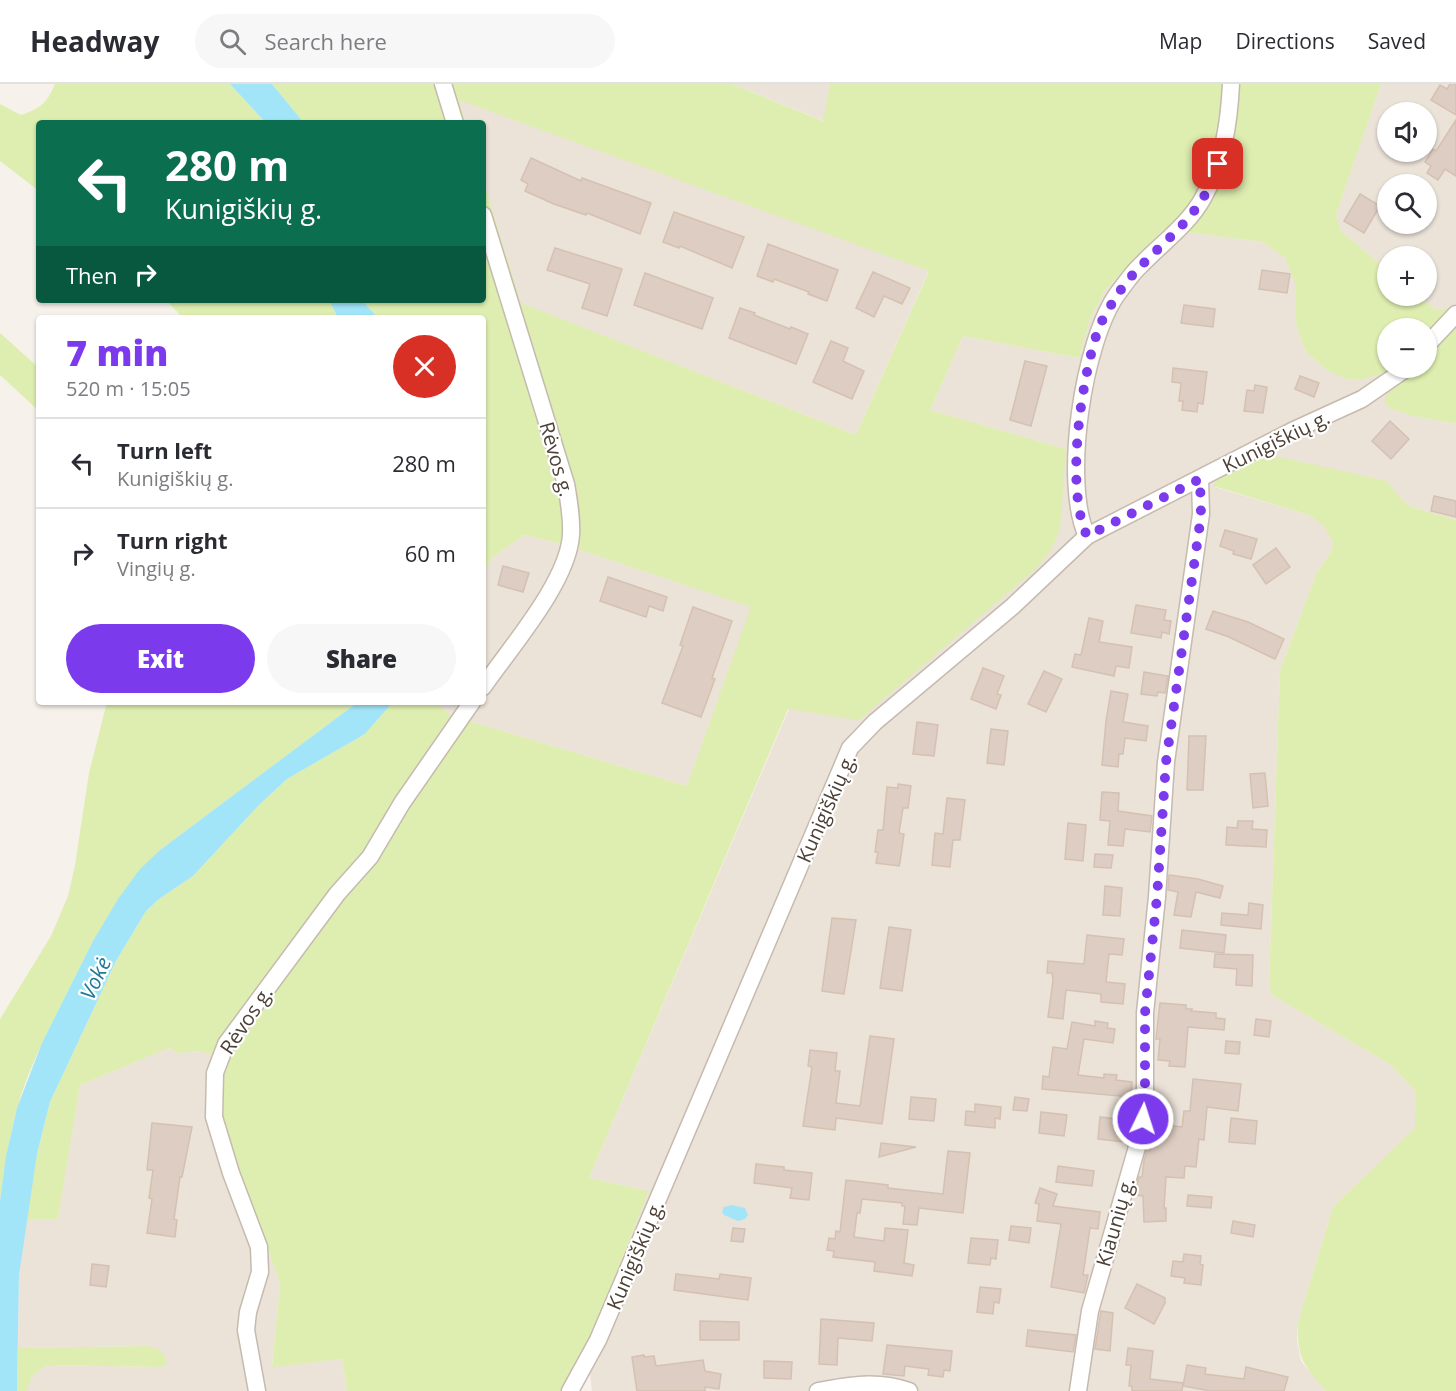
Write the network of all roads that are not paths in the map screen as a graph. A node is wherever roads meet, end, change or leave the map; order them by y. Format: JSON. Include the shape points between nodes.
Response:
{"nodes":[{"id":1,"x":443,"y":84,"type":"edge"},
{"id":2,"x":1232,"y":84,"type":"edge"},
{"id":3,"x":454,"y":120,"type":"edge"},
{"id":4,"x":486,"y":225,"type":"edge"},
{"id":5,"x":1456,"y":314,"type":"edge"},
{"id":6,"x":1437,"y":334,"type":"edge"},
{"id":7,"x":1392,"y":378,"type":"edge"},
{"id":8,"x":1200,"y":479,"type":"junction"},
{"id":9,"x":1087,"y":536,"type":"junction"},
{"id":10,"x":486,"y":683,"type":"edge"},
{"id":11,"x":470,"y":705,"type":"edge"},
{"id":12,"x":257,"y":1391,"type":"edge"},
{"id":13,"x":570,"y":1391,"type":"edge"},
{"id":14,"x":818,"y":1391,"type":"edge"},
{"id":15,"x":909,"y":1391,"type":"edge"},
{"id":16,"x":1078,"y":1391,"type":"edge"}],
"edges":[{"from":1,"to":3,"type":"street"},
{"from":2,"to":9,"type":"street","via":[[1223,148],[1202,201],[1138,267],[1116,296],[1098,331],[1088,366],[1076,463],[1078,509]]},
{"from":4,"to":10,"type":"street","name":"Rėvos g.","via":[[566,484],[571,518],[564,563],[546,598]]},
{"from":5,"to":6,"type":"street"},
{"from":7,"to":8,"type":"street","name":"Kunigiškių g.","via":[[1362,399]]},
{"from":8,"to":9,"type":"street","name":"Kunigiškių g."},
{"from":8,"to":16,"type":"street","name":"Kiaunių g.","via":[[1200,524],[1166,762],[1145,1013],[1145,1106],[1089,1311]]},
{"from":9,"to":13,"type":"street","name":"Kunigiškių g.","via":[[850,748],[598,1340]]},
{"from":11,"to":12,"type":"street","name":"Rėvos g.","via":[[370,857],[337,894],[226,1044],[215,1073],[214,1117],[259,1247],[260,1272],[246,1330]]},
{"from":14,"to":15,"type":"street","via":[[867,1384]]}]}
